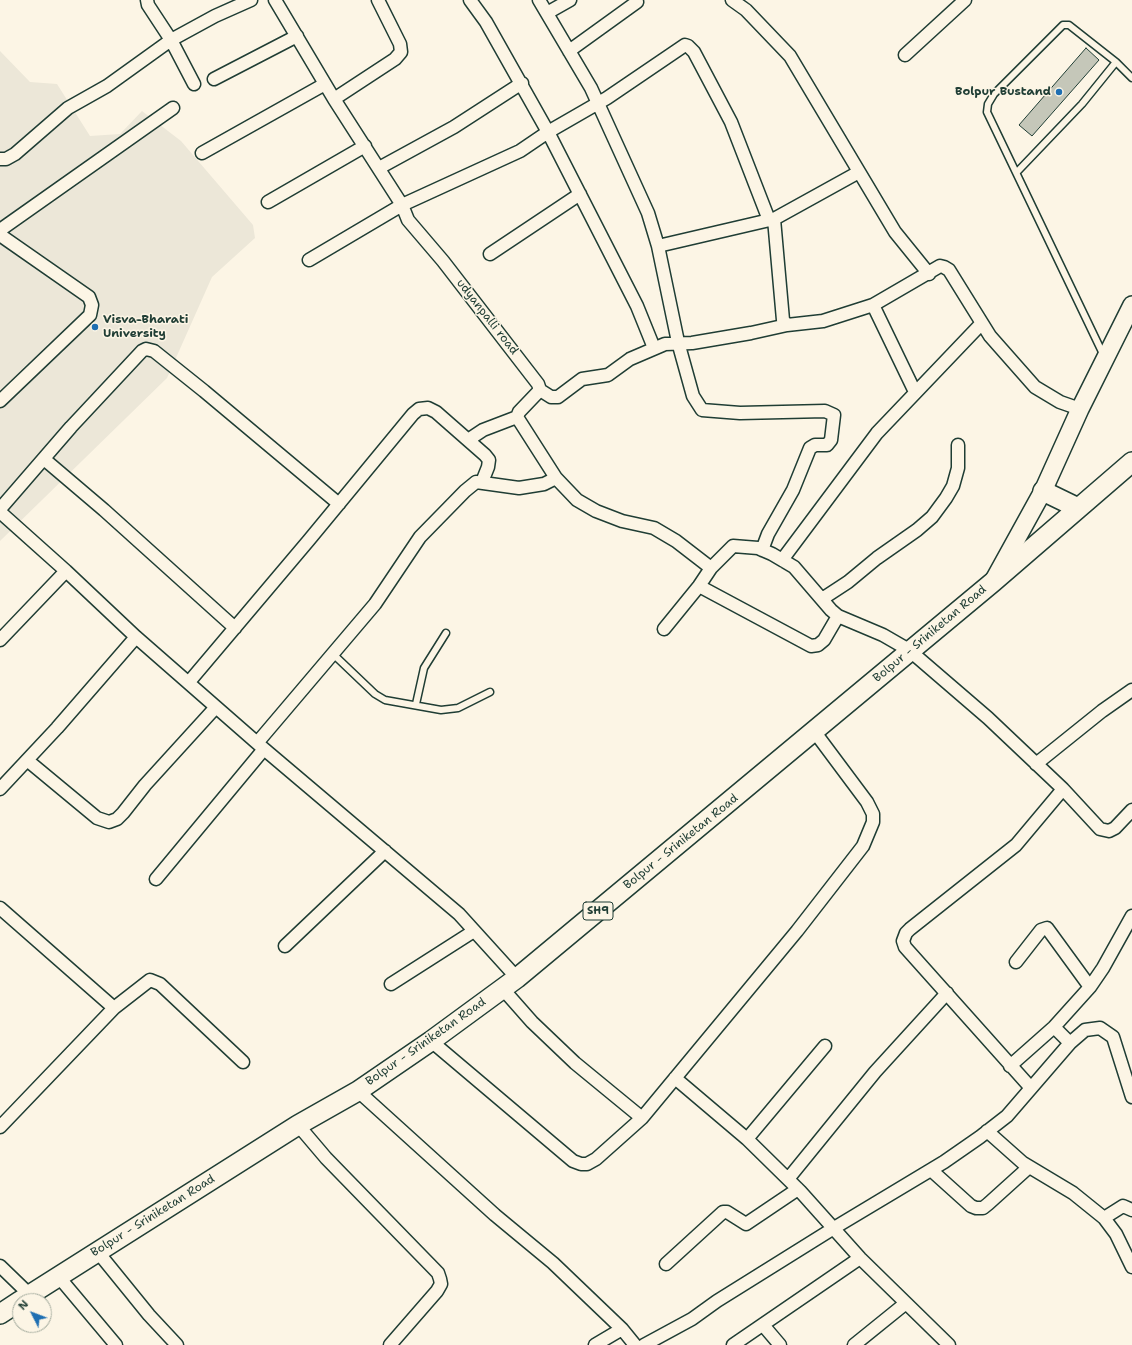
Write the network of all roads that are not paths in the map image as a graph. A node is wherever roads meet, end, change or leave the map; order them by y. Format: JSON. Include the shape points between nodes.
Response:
{"nodes":[{"id":1,"x":147,"y":0,"type":"edge"},
{"id":2,"x":251,"y":0,"type":"edge"},
{"id":3,"x":275,"y":0,"type":"edge"},
{"id":4,"x":378,"y":0,"type":"edge"},
{"id":5,"x":470,"y":0,"type":"edge"},
{"id":6,"x":539,"y":0,"type":"edge"},
{"id":7,"x":570,"y":0,"type":"edge"},
{"id":8,"x":732,"y":0,"type":"edge"},
{"id":9,"x":965,"y":0,"type":"edge"},
{"id":10,"x":637,"y":2,"type":"dead end"},
{"id":11,"x":547,"y":14,"type":"junction"},
{"id":12,"x":297,"y":36,"type":"junction"},
{"id":13,"x":171,"y":40,"type":"junction"},
{"id":14,"x":569,"y":51,"type":"junction"},
{"id":15,"x":905,"y":55,"type":"dead end"},
{"id":16,"x":1116,"y":62,"type":"junction"},
{"id":17,"x":1132,"y":78,"type":"edge"},
{"id":18,"x":214,"y":79,"type":"dead end"},
{"id":19,"x":522,"y":83,"type":"junction"},
{"id":20,"x":194,"y":84,"type":"dead end"},
{"id":21,"x":325,"y":84,"type":"junction"},
{"id":22,"x":334,"y":99,"type":"junction"},
{"id":23,"x":598,"y":103,"type":"junction"},
{"id":24,"x":174,"y":108,"type":"dead end"},
{"id":25,"x":548,"y":132,"type":"junction"},
{"id":26,"x":365,"y":146,"type":"junction"},
{"id":27,"x":202,"y":153,"type":"dead end"},
{"id":28,"x":0,"y":159,"type":"edge"},
{"id":29,"x":379,"y":168,"type":"junction"},
{"id":30,"x":858,"y":172,"type":"junction"},
{"id":31,"x":1017,"y":172,"type":"junction"},
{"id":32,"x":580,"y":194,"type":"junction"},
{"id":33,"x":268,"y":202,"type":"dead end"},
{"id":34,"x":402,"y":205,"type":"junction"},
{"id":35,"x":771,"y":219,"type":"junction"},
{"id":36,"x":0,"y":230,"type":"edge"},
{"id":37,"x":0,"y":235,"type":"edge"},
{"id":38,"x":658,"y":246,"type":"junction"},
{"id":39,"x":490,"y":254,"type":"dead end"},
{"id":40,"x":309,"y":260,"type":"dead end"},
{"id":41,"x":929,"y":274,"type":"junction"},
{"id":42,"x":1132,"y":305,"type":"edge"},
{"id":43,"x":873,"y":306,"type":"junction"},
{"id":44,"x":982,"y":323,"type":"junction"},
{"id":45,"x":787,"y":324,"type":"junction"},
{"id":46,"x":678,"y":342,"type":"junction"},
{"id":47,"x":654,"y":348,"type":"junction"},
{"id":48,"x":1105,"y":357,"type":"junction"},
{"id":49,"x":540,"y":390,"type":"junction"},
{"id":50,"x":915,"y":392,"type":"junction"},
{"id":51,"x":0,"y":401,"type":"edge"},
{"id":52,"x":1080,"y":409,"type":"junction"},
{"id":53,"x":517,"y":417,"type":"junction"},
{"id":54,"x":468,"y":440,"type":"junction"},
{"id":55,"x":958,"y":445,"type":"dead end"},
{"id":56,"x":44,"y":459,"type":"junction"},
{"id":57,"x":1132,"y":462,"type":"edge"},
{"id":58,"x":556,"y":478,"type":"junction"},
{"id":59,"x":482,"y":482,"type":"junction"},
{"id":60,"x":1043,"y":491,"type":"junction"},
{"id":61,"x":339,"y":504,"type":"junction"},
{"id":62,"x":1078,"y":508,"type":"junction"},
{"id":63,"x":0,"y":510,"type":"edge"},
{"id":64,"x":762,"y":550,"type":"junction"},
{"id":65,"x":782,"y":560,"type":"junction"},
{"id":66,"x":711,"y":568,"type":"junction"},
{"id":67,"x":66,"y":570,"type":"junction"},
{"id":68,"x":993,"y":582,"type":"junction"},
{"id":69,"x":699,"y":586,"type":"junction"},
{"id":70,"x":822,"y":599,"type":"junction"},
{"id":71,"x":838,"y":616,"type":"junction"},
{"id":72,"x":235,"y":628,"type":"junction"},
{"id":73,"x":664,"y":629,"type":"dead end"},
{"id":74,"x":446,"y":633,"type":"dead end"},
{"id":75,"x":136,"y":637,"type":"junction"},
{"id":76,"x":0,"y":640,"type":"edge"},
{"id":77,"x":909,"y":650,"type":"junction"},
{"id":78,"x":332,"y":653,"type":"junction"},
{"id":79,"x":189,"y":682,"type":"junction"},
{"id":80,"x":1132,"y":690,"type":"edge"},
{"id":81,"x":490,"y":692,"type":"dead end"},
{"id":82,"x":416,"y":704,"type":"junction"},
{"id":83,"x":216,"y":707,"type":"junction"},
{"id":84,"x":814,"y":731,"type":"junction"},
{"id":85,"x":261,"y":746,"type":"junction"},
{"id":86,"x":27,"y":760,"type":"junction"},
{"id":87,"x":1036,"y":764,"type":"junction"},
{"id":88,"x":0,"y":789,"type":"edge"},
{"id":89,"x":1063,"y":789,"type":"junction"},
{"id":90,"x":1132,"y":810,"type":"edge"},
{"id":91,"x":385,"y":851,"type":"junction"},
{"id":92,"x":156,"y":879,"type":"dead end"},
{"id":93,"x":0,"y":908,"type":"edge"},
{"id":94,"x":1132,"y":916,"type":"edge"},
{"id":95,"x":474,"y":930,"type":"junction"},
{"id":96,"x":285,"y":946,"type":"dead end"},
{"id":97,"x":1016,"y":962,"type":"dead end"},
{"id":98,"x":509,"y":983,"type":"junction"},
{"id":99,"x":391,"y":984,"type":"dead end"},
{"id":100,"x":1090,"y":987,"type":"junction"},
{"id":101,"x":947,"y":993,"type":"junction"},
{"id":102,"x":114,"y":1008,"type":"junction"},
{"id":103,"x":1054,"y":1027,"type":"junction"},
{"id":104,"x":431,"y":1041,"type":"junction"},
{"id":105,"x":1070,"y":1043,"type":"junction"},
{"id":106,"x":825,"y":1046,"type":"dead end"},
{"id":107,"x":243,"y":1062,"type":"dead end"},
{"id":108,"x":1010,"y":1066,"type":"junction"},
{"id":109,"x":675,"y":1078,"type":"junction"},
{"id":110,"x":1031,"y":1088,"type":"junction"},
{"id":111,"x":358,"y":1090,"type":"junction"},
{"id":112,"x":1132,"y":1097,"type":"edge"},
{"id":113,"x":642,"y":1118,"type":"junction"},
{"id":114,"x":298,"y":1125,"type":"junction"},
{"id":115,"x":0,"y":1127,"type":"edge"},
{"id":116,"x":987,"y":1131,"type":"junction"},
{"id":117,"x":747,"y":1139,"type":"junction"},
{"id":118,"x":1029,"y":1167,"type":"junction"},
{"id":119,"x":931,"y":1170,"type":"junction"},
{"id":120,"x":788,"y":1179,"type":"junction"},
{"id":121,"x":798,"y":1188,"type":"junction"},
{"id":122,"x":1132,"y":1210,"type":"edge"},
{"id":123,"x":1104,"y":1218,"type":"junction"},
{"id":124,"x":834,"y":1228,"type":"junction"},
{"id":125,"x":98,"y":1251,"type":"junction"},
{"id":126,"x":860,"y":1258,"type":"junction"},
{"id":127,"x":666,"y":1264,"type":"dead end"},
{"id":128,"x":0,"y":1266,"type":"edge"},
{"id":129,"x":1132,"y":1267,"type":"edge"},
{"id":130,"x":58,"y":1276,"type":"junction"},
{"id":131,"x":19,"y":1293,"type":"edge"},
{"id":132,"x":32,"y":1293,"type":"edge"},
{"id":133,"x":906,"y":1303,"type":"junction"},
{"id":134,"x":12,"y":1306,"type":"edge"},
{"id":135,"x":0,"y":1314,"type":"edge"},
{"id":136,"x":763,"y":1325,"type":"junction"},
{"id":137,"x":632,"y":1339,"type":"edge"},
{"id":138,"x":116,"y":1345,"type":"edge"},
{"id":139,"x":177,"y":1345,"type":"edge"},
{"id":140,"x":390,"y":1345,"type":"edge"},
{"id":141,"x":595,"y":1345,"type":"edge"},
{"id":142,"x":733,"y":1345,"type":"edge"},
{"id":143,"x":780,"y":1345,"type":"edge"},
{"id":144,"x":854,"y":1345,"type":"edge"},
{"id":145,"x":949,"y":1345,"type":"edge"}],
"edges":[{"from":1,"to":13,"type":"street"},
{"from":2,"to":13,"type":"street"},
{"from":3,"to":12,"type":"street","name":"udyanpalli road"},
{"from":4,"to":22,"type":"street","via":[[400,44],[401,52],[395,59]]},
{"from":5,"to":19,"type":"street"},
{"from":6,"to":11,"type":"street"},
{"from":7,"to":11,"type":"street"},
{"from":8,"to":30,"type":"street","via":[[746,10],[790,56]]},
{"from":9,"to":15,"type":"street"},
{"from":10,"to":14,"type":"street"},
{"from":11,"to":14,"type":"street"},
{"from":12,"to":18,"type":"street"},
{"from":12,"to":21,"type":"street","name":"udyanpalli road"},
{"from":13,"to":20,"type":"street"},
{"from":13,"to":28,"type":"street","via":[[107,86],[68,108],[15,154],[6,160]]},
{"from":14,"to":23,"type":"street"},
{"from":16,"to":17,"type":"lane"},
{"from":16,"to":31,"type":"lane","via":[[1082,104]]},
{"from":16,"to":31,"type":"lane","via":[[1069,25],[1063,25],[994,94],[987,112]]},
{"from":19,"to":25,"type":"street"},
{"from":19,"to":29,"type":"street","via":[[454,127]]},
{"from":21,"to":22,"type":"street","name":"udyanpalli road"},
{"from":21,"to":27,"type":"street"},
{"from":22,"to":26,"type":"street","name":"udyanpalli road"},
{"from":23,"to":25,"type":"street"},
{"from":23,"to":35,"type":"street","via":[[681,46],[688,46],[694,52],[731,122]]},
{"from":23,"to":38,"type":"street","via":[[648,213]]},
{"from":24,"to":36,"type":"street"},
{"from":25,"to":32,"type":"street"},
{"from":25,"to":34,"type":"street","via":[[520,151]]},
{"from":26,"to":29,"type":"street","name":"udyanpalli road"},
{"from":26,"to":33,"type":"street"},
{"from":29,"to":34,"type":"street","name":"udyanpalli road"},
{"from":30,"to":35,"type":"street"},
{"from":30,"to":41,"type":"street","via":[[895,232]]},
{"from":31,"to":48,"type":"lane"},
{"from":32,"to":39,"type":"street"},
{"from":32,"to":47,"type":"street","via":[[638,306]]},
{"from":34,"to":40,"type":"street"},
{"from":34,"to":49,"type":"street","name":"udyanpalli road","via":[[408,220],[466,290]]},
{"from":35,"to":38,"type":"street"},
{"from":35,"to":45,"type":"street","via":[[783,320]]},
{"from":37,"to":51,"type":"street","via":[[89,297],[92,305],[90,315]]},
{"from":38,"to":46,"type":"street"},
{"from":41,"to":43,"type":"street"},
{"from":41,"to":44,"type":"street","via":[[940,266],[949,270]]},
{"from":42,"to":48,"type":"street"},
{"from":43,"to":45,"type":"street","via":[[823,321]]},
{"from":43,"to":50,"type":"street"},
{"from":44,"to":50,"type":"street"},
{"from":44,"to":52,"type":"street","via":[[990,336],[1035,387],[1060,402]]},
{"from":45,"to":46,"type":"street","via":[[692,343]]},
{"from":46,"to":47,"type":"street"},
{"from":46,"to":64,"type":"street","via":[[693,396],[702,410],[740,413],[825,411],[834,415],[831,440],[827,445],[810,448],[793,490],[768,534]]},
{"from":47,"to":49,"type":"street","via":[[630,359],[608,375],[582,379],[558,397],[551,397]]},
{"from":48,"to":52,"type":"street"},
{"from":49,"to":53,"type":"street","via":[[518,412]]},
{"from":50,"to":65,"type":"street","via":[[854,461]]},
{"from":52,"to":60,"type":"street"},
{"from":53,"to":54,"type":"street","via":[[483,430]]},
{"from":53,"to":58,"type":"street"},
{"from":54,"to":59,"type":"street","via":[[489,460]]},
{"from":54,"to":61,"type":"street","via":[[436,412],[428,408],[419,409],[412,414]]},
{"from":55,"to":70,"type":"street","via":[[958,468],[953,486],[932,517]]},
{"from":56,"to":61,"type":"street","via":[[146,349],[154,351],[204,391]]},
{"from":56,"to":63,"type":"street"},
{"from":56,"to":72,"type":"street"},
{"from":57,"to":62,"type":"main road","name":"Bolpur - Sriniketan Road","number":"SH9"},
{"from":58,"to":59,"type":"street","via":[[544,484],[519,488]]},
{"from":58,"to":66,"type":"street","via":[[577,500],[622,521],[654,528]]},
{"from":59,"to":78,"type":"street","via":[[476,482],[465,491],[420,537],[375,604]]},
{"from":60,"to":62,"type":"main road"},
{"from":60,"to":68,"type":"street"},
{"from":61,"to":72,"type":"street"},
{"from":62,"to":68,"type":"main road","name":"Bolpur - Sriniketan Road","number":"SH9"},
{"from":63,"to":67,"type":"street"},
{"from":64,"to":65,"type":"street"},
{"from":64,"to":66,"type":"street","via":[[733,546]]},
{"from":65,"to":70,"type":"street","via":[[804,577]]},
{"from":66,"to":69,"type":"street"},
{"from":67,"to":75,"type":"street"},
{"from":67,"to":76,"type":"street"},
{"from":68,"to":77,"type":"main road","name":"Bolpur - Sriniketan Road","number":"SH9"},
{"from":69,"to":71,"type":"street","via":[[811,646],[824,640]]},
{"from":69,"to":73,"type":"street"},
{"from":70,"to":71,"type":"street"},
{"from":71,"to":77,"type":"street","via":[[883,635]]},
{"from":72,"to":79,"type":"street"},
{"from":74,"to":82,"type":"lane","via":[[424,668]]},
{"from":75,"to":79,"type":"street"},
{"from":75,"to":86,"type":"street"},
{"from":77,"to":84,"type":"main road","name":"Bolpur - Sriniketan Road","number":"SH9"},
{"from":77,"to":87,"type":"street","via":[[988,718]]},
{"from":78,"to":82,"type":"lane","via":[[375,694],[386,700]]},
{"from":78,"to":85,"type":"street"},
{"from":79,"to":83,"type":"street"},
{"from":80,"to":87,"type":"street"},
{"from":81,"to":82,"type":"lane","via":[[458,708],[441,710]]},
{"from":83,"to":85,"type":"street"},
{"from":83,"to":86,"type":"street","via":[[123,813],[109,822],[97,818]]},
{"from":84,"to":98,"type":"main road","name":"Bolpur - Sriniketan Road","number":"SH9"},
{"from":84,"to":109,"type":"street","via":[[867,802],[873,814],[870,830],[863,846],[797,931]]},
{"from":85,"to":91,"type":"street"},
{"from":85,"to":92,"type":"street"},
{"from":86,"to":88,"type":"street"},
{"from":87,"to":89,"type":"street"},
{"from":89,"to":90,"type":"street","via":[[1104,831],[1115,828]]},
{"from":89,"to":101,"type":"street","via":[[1016,845],[906,933],[903,941],[905,947]]},
{"from":91,"to":95,"type":"street","via":[[459,914]]},
{"from":91,"to":96,"type":"street"},
{"from":93,"to":102,"type":"street"},
{"from":94,"to":100,"type":"street","via":[[1104,968]]},
{"from":95,"to":98,"type":"street"},
{"from":95,"to":99,"type":"street"},
{"from":97,"to":100,"type":"street","via":[[1041,930],[1047,928]]},
{"from":98,"to":104,"type":"main road","name":"Bolpur - Sriniketan Road","number":"SH9"},
{"from":98,"to":113,"type":"street","via":[[543,1032]]},
{"from":100,"to":103,"type":"street"},
{"from":101,"to":108,"type":"street"},
{"from":101,"to":120,"type":"street","via":[[875,1072]]},
{"from":102,"to":107,"type":"street","via":[[150,980],[160,984]]},
{"from":102,"to":115,"type":"street"},
{"from":103,"to":105,"type":"street"},
{"from":103,"to":108,"type":"street"},
{"from":104,"to":111,"type":"main road","name":"Bolpur - Sriniketan Road","number":"SH9"},
{"from":104,"to":113,"type":"street","via":[[573,1161],[581,1164],[596,1159]]},
{"from":105,"to":110,"type":"street"},
{"from":105,"to":112,"type":"street","via":[[1091,1028],[1100,1028],[1113,1037]]},
{"from":106,"to":117,"type":"street"},
{"from":108,"to":110,"type":"street"},
{"from":109,"to":113,"type":"street"},
{"from":109,"to":117,"type":"street"},
{"from":110,"to":116,"type":"street","via":[[1007,1116]]},
{"from":111,"to":114,"type":"main road","name":"Bolpur - Sriniketan Road","number":"SH9"},
{"from":111,"to":137,"type":"street","via":[[495,1215],[553,1263]]},
{"from":114,"to":125,"type":"main road","name":"Bolpur - Sriniketan Road","number":"SH9"},
{"from":114,"to":140,"type":"street","via":[[326,1158],[438,1273],[441,1284],[438,1291]]},
{"from":116,"to":118,"type":"street"},
{"from":116,"to":119,"type":"street"},
{"from":117,"to":120,"type":"street"},
{"from":118,"to":119,"type":"street","via":[[983,1208],[971,1206]]},
{"from":118,"to":123,"type":"street","via":[[1073,1193]]},
{"from":119,"to":124,"type":"street"},
{"from":120,"to":121,"type":"street"},
{"from":121,"to":124,"type":"street"},
{"from":121,"to":127,"type":"street","via":[[746,1224],[727,1212],[722,1212]]},
{"from":122,"to":123,"type":"street","via":[[1121,1207]]},
{"from":123,"to":129,"type":"street","via":[[1116,1234]]},
{"from":124,"to":126,"type":"street"},
{"from":124,"to":137,"type":"street","via":[[687,1322]]},
{"from":125,"to":130,"type":"main road","name":"Bolpur - Sriniketan Road","number":"SH9"},
{"from":125,"to":139,"type":"street","via":[[149,1315]]},
{"from":126,"to":133,"type":"street"},
{"from":126,"to":136,"type":"street"},
{"from":128,"to":131,"type":"street"},
{"from":130,"to":132,"type":"main road","name":"Bolpur - Sriniketan Road","number":"SH9"},
{"from":130,"to":138,"type":"street"},
{"from":133,"to":144,"type":"street"},
{"from":133,"to":145,"type":"street"},
{"from":134,"to":135,"type":"main road","name":"Bolpur - Sriniketan Road","number":"SH9"},
{"from":136,"to":142,"type":"street"},
{"from":136,"to":143,"type":"street"},
{"from":137,"to":141,"type":"street"}]}
